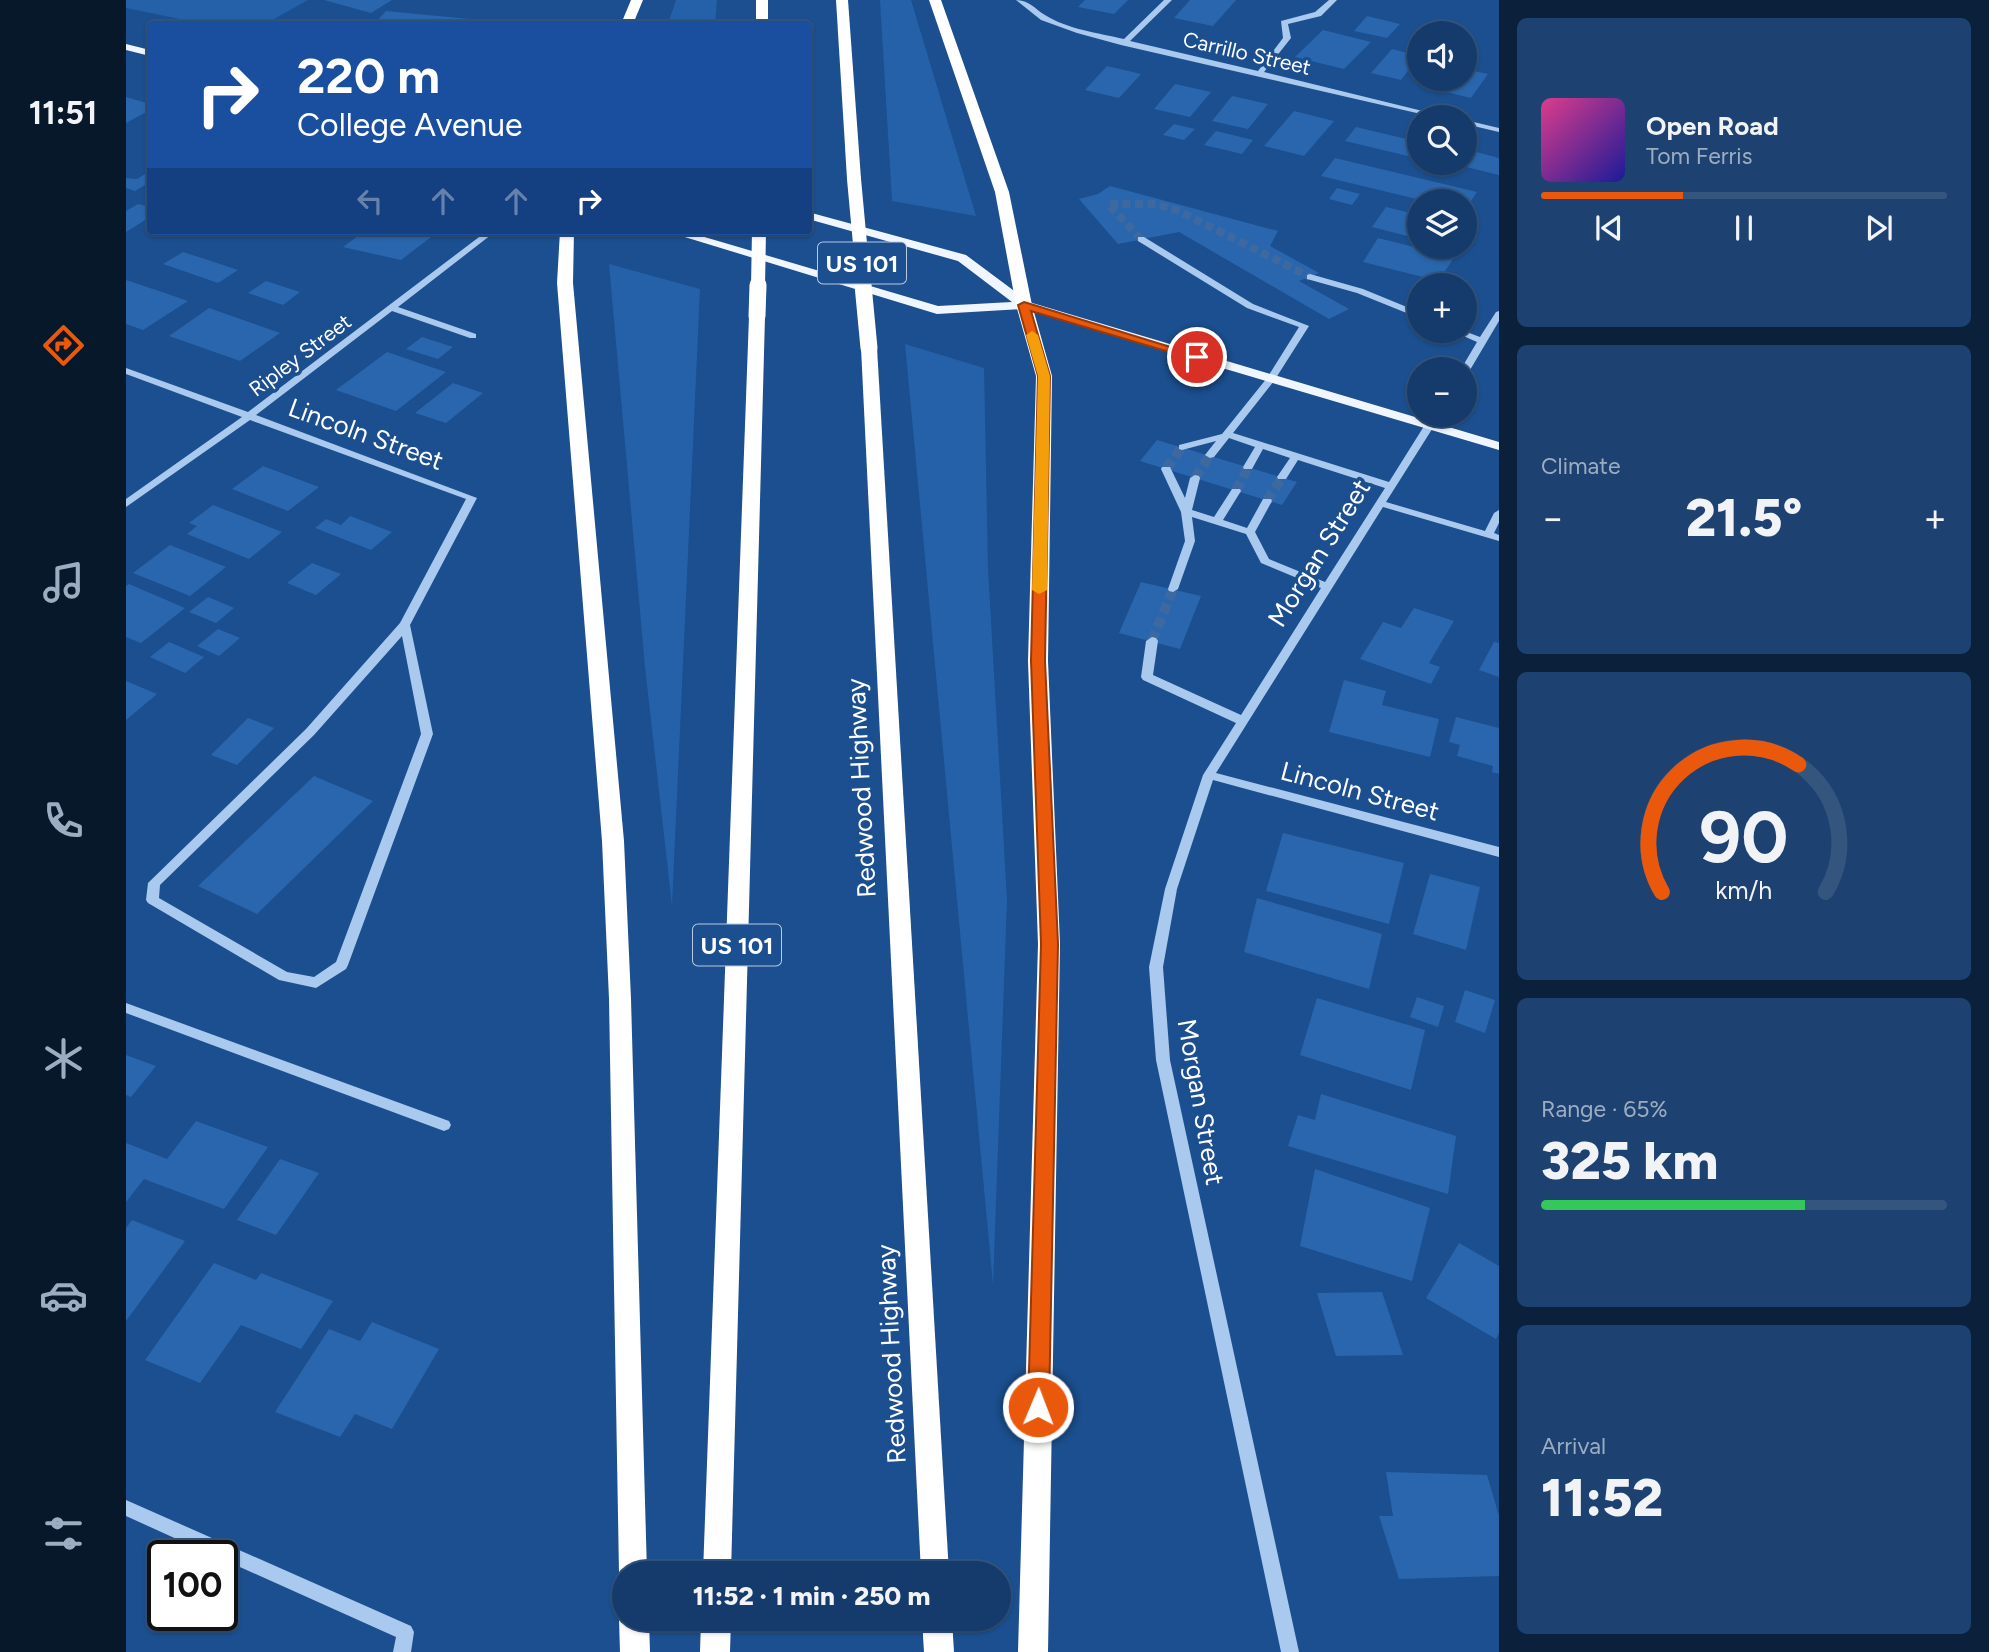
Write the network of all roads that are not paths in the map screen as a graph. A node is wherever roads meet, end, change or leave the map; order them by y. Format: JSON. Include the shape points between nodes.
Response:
{"nodes":[{"id":1,"x":637,"y":0,"type":"edge"},
{"id":2,"x":762,"y":0,"type":"edge"},
{"id":3,"x":842,"y":0,"type":"edge"},
{"id":4,"x":935,"y":0,"type":"edge"},
{"id":5,"x":1020,"y":0,"type":"edge"},
{"id":6,"x":1168,"y":0,"type":"edge"},
{"id":7,"x":1333,"y":0,"type":"edge"},
{"id":8,"x":1044,"y":18,"type":"joint"},
{"id":9,"x":628,"y":21,"type":"edge"},
{"id":10,"x":762,"y":21,"type":"edge"},
{"id":11,"x":1124,"y":43,"type":"junction"},
{"id":12,"x":126,"y":47,"type":"edge"},
{"id":13,"x":147,"y":52,"type":"edge"},
{"id":14,"x":1259,"y":74,"type":"junction"},
{"id":15,"x":1407,"y":109,"type":"edge"},
{"id":16,"x":1477,"y":125,"type":"edge"},
{"id":17,"x":1499,"y":130,"type":"edge"},
{"id":18,"x":812,"y":216,"type":"edge"},
{"id":19,"x":487,"y":235,"type":"edge"},
{"id":20,"x":567,"y":235,"type":"edge"},
{"id":21,"x":684,"y":235,"type":"edge"},
{"id":22,"x":759,"y":235,"type":"edge"},
{"id":23,"x":1140,"y":239,"type":"tunnel mouth"},
{"id":24,"x":1310,"y":277,"type":"tunnel mouth"},
{"id":25,"x":1024,"y":305,"type":"junction"},
{"id":26,"x":391,"y":308,"type":"junction"},
{"id":27,"x":1407,"y":310,"type":"edge"},
{"id":28,"x":1498,"y":319,"type":"edge"},
{"id":29,"x":473,"y":336,"type":"dead end"},
{"id":30,"x":1477,"y":339,"type":"edge"},
{"id":31,"x":1482,"y":341,"type":"junction"},
{"id":32,"x":1473,"y":357,"type":"edge"},
{"id":33,"x":126,"y":371,"type":"edge"},
{"id":34,"x":1272,"y":379,"type":"junction"},
{"id":35,"x":1407,"y":413,"type":"edge"},
{"id":36,"x":249,"y":416,"type":"junction"},
{"id":37,"x":1428,"y":427,"type":"edge"},
{"id":38,"x":1451,"y":427,"type":"edge"},
{"id":39,"x":1228,"y":435,"type":"junction"},
{"id":40,"x":1260,"y":446,"type":"junction"},
{"id":41,"x":1499,"y":446,"type":"edge"},
{"id":42,"x":1182,"y":447,"type":"tunnel mouth"},
{"id":43,"x":1210,"y":455,"type":"tunnel mouth"},
{"id":44,"x":1296,"y":456,"type":"junction"},
{"id":45,"x":1248,"y":467,"type":"tunnel mouth"},
{"id":46,"x":1166,"y":469,"type":"dead end"},
{"id":47,"x":1282,"y":477,"type":"tunnel mouth"},
{"id":48,"x":1195,"y":478,"type":"tunnel mouth"},
{"id":49,"x":1390,"y":486,"type":"junction"},
{"id":50,"x":1236,"y":491,"type":"tunnel mouth"},
{"id":51,"x":1267,"y":501,"type":"tunnel mouth"},
{"id":52,"x":1380,"y":503,"type":"junction"},
{"id":53,"x":126,"y":504,"type":"edge"},
{"id":54,"x":1186,"y":512,"type":"junction"},
{"id":55,"x":1499,"y":513,"type":"edge"},
{"id":56,"x":1217,"y":520,"type":"junction"},
{"id":57,"x":1250,"y":532,"type":"junction"},
{"id":58,"x":1494,"y":536,"type":"edge"},
{"id":59,"x":1326,"y":586,"type":"junction"},
{"id":60,"x":1173,"y":589,"type":"tunnel mouth"},
{"id":61,"x":405,"y":625,"type":"junction"},
{"id":62,"x":1152,"y":641,"type":"tunnel mouth"},
{"id":63,"x":1243,"y":721,"type":"junction"},
{"id":64,"x":1209,"y":775,"type":"junction"},
{"id":65,"x":1499,"y":852,"type":"edge"},
{"id":66,"x":126,"y":1008,"type":"edge"},
{"id":67,"x":444,"y":1125,"type":"dead end"},
{"id":68,"x":126,"y":1508,"type":"edge"},
{"id":69,"x":633,"y":1561,"type":"edge"},
{"id":70,"x":717,"y":1561,"type":"edge"},
{"id":71,"x":933,"y":1561,"type":"edge"},
{"id":72,"x":634,"y":1631,"type":"edge"},
{"id":73,"x":716,"y":1631,"type":"edge"},
{"id":74,"x":938,"y":1631,"type":"edge"},
{"id":75,"x":405,"y":1632,"type":"joint"},
{"id":76,"x":402,"y":1652,"type":"edge"},
{"id":77,"x":635,"y":1652,"type":"edge"},
{"id":78,"x":715,"y":1652,"type":"edge"},
{"id":79,"x":939,"y":1652,"type":"edge"},
{"id":80,"x":1033,"y":1652,"type":"edge"},
{"id":81,"x":1290,"y":1652,"type":"edge"}],
"edges":[{"from":1,"to":9,"type":"highway"},
{"from":2,"to":10,"type":"highway"},
{"from":3,"to":71,"type":"highway","name":"Redwood Highway","number":"US 101","bridge":true,"via":[[869,348]]},
{"from":4,"to":25,"type":"highway","via":[[1002,192]]},
{"from":5,"to":8,"type":"street"},
{"from":6,"to":11,"type":"street"},
{"from":7,"to":14,"type":"street","via":[[1318,14],[1284,23],[1287,38]]},
{"from":8,"to":11,"type":"street","name":"Carrillo Street"},
{"from":11,"to":14,"type":"street","name":"Carrillo Street"},
{"from":12,"to":13,"type":"main road"},
{"from":14,"to":15,"type":"street","name":"Carrillo Street"},
{"from":16,"to":17,"type":"street"},
{"from":18,"to":25,"type":"main road","via":[[962,258]]},
{"from":19,"to":26,"type":"street","name":"Ripley Street"},
{"from":20,"to":69,"type":"highway","via":[[565,283],[613,854]]},
{"from":21,"to":25,"type":"main road","via":[[937,310]]},
{"from":22,"to":70,"type":"highway","number":"US 101","bridge":true},
{"from":23,"to":34,"type":"street","via":[[1250,306],[1304,326]]},
{"from":24,"to":27,"type":"street"},
{"from":25,"to":34,"type":"main road"},
{"from":25,"to":80,"type":"highway","via":[[1044,376],[1038,661],[1049,944]]},
{"from":26,"to":29,"type":"street"},
{"from":26,"to":36,"type":"street","name":"Ripley Street"},
{"from":28,"to":31,"type":"street"},
{"from":30,"to":31,"type":"street"},
{"from":31,"to":32,"type":"street"},
{"from":33,"to":36,"type":"street","name":"Lincoln Street"},
{"from":34,"to":35,"type":"main road"},
{"from":34,"to":39,"type":"street"},
{"from":36,"to":53,"type":"street","name":"Ripley Street"},
{"from":36,"to":61,"type":"street","name":"Lincoln Street","via":[[472,498]]},
{"from":37,"to":49,"type":"street","name":"Morgan Street"},
{"from":38,"to":41,"type":"main road"},
{"from":39,"to":40,"type":"street"},
{"from":39,"to":42,"type":"street"},
{"from":39,"to":43,"type":"street"},
{"from":40,"to":44,"type":"street"},
{"from":40,"to":45,"type":"street"},
{"from":44,"to":47,"type":"street"},
{"from":44,"to":49,"type":"street"},
{"from":46,"to":54,"type":"street"},
{"from":48,"to":54,"type":"street"},
{"from":49,"to":52,"type":"street","name":"Morgan Street"},
{"from":50,"to":56,"type":"street"},
{"from":51,"to":57,"type":"street"},
{"from":52,"to":58,"type":"street"},
{"from":52,"to":59,"type":"street","name":"Morgan Street"},
{"from":54,"to":56,"type":"street"},
{"from":54,"to":60,"type":"street","via":[[1190,541]]},
{"from":55,"to":58,"type":"street"},
{"from":56,"to":57,"type":"street"},
{"from":57,"to":59,"type":"street","via":[[1265,561]]},
{"from":59,"to":63,"type":"street","name":"Morgan Street"},
{"from":61,"to":61,"type":"street","via":[[310,732],[154,883],[152,901],[284,976],[316,982],[341,965],[427,734]]},
{"from":62,"to":63,"type":"street","via":[[1147,677]]},
{"from":63,"to":64,"type":"street","name":"Morgan Street"},
{"from":64,"to":65,"type":"street","name":"Lincoln Street"},
{"from":64,"to":81,"type":"street","name":"Morgan Street","via":[[1171,889],[1156,967],[1163,1060]]},
{"from":66,"to":67,"type":"street"},
{"from":68,"to":75,"type":"street"},
{"from":72,"to":77,"type":"highway"},
{"from":73,"to":78,"type":"highway"},
{"from":74,"to":79,"type":"highway"},
{"from":75,"to":76,"type":"street"}]}
